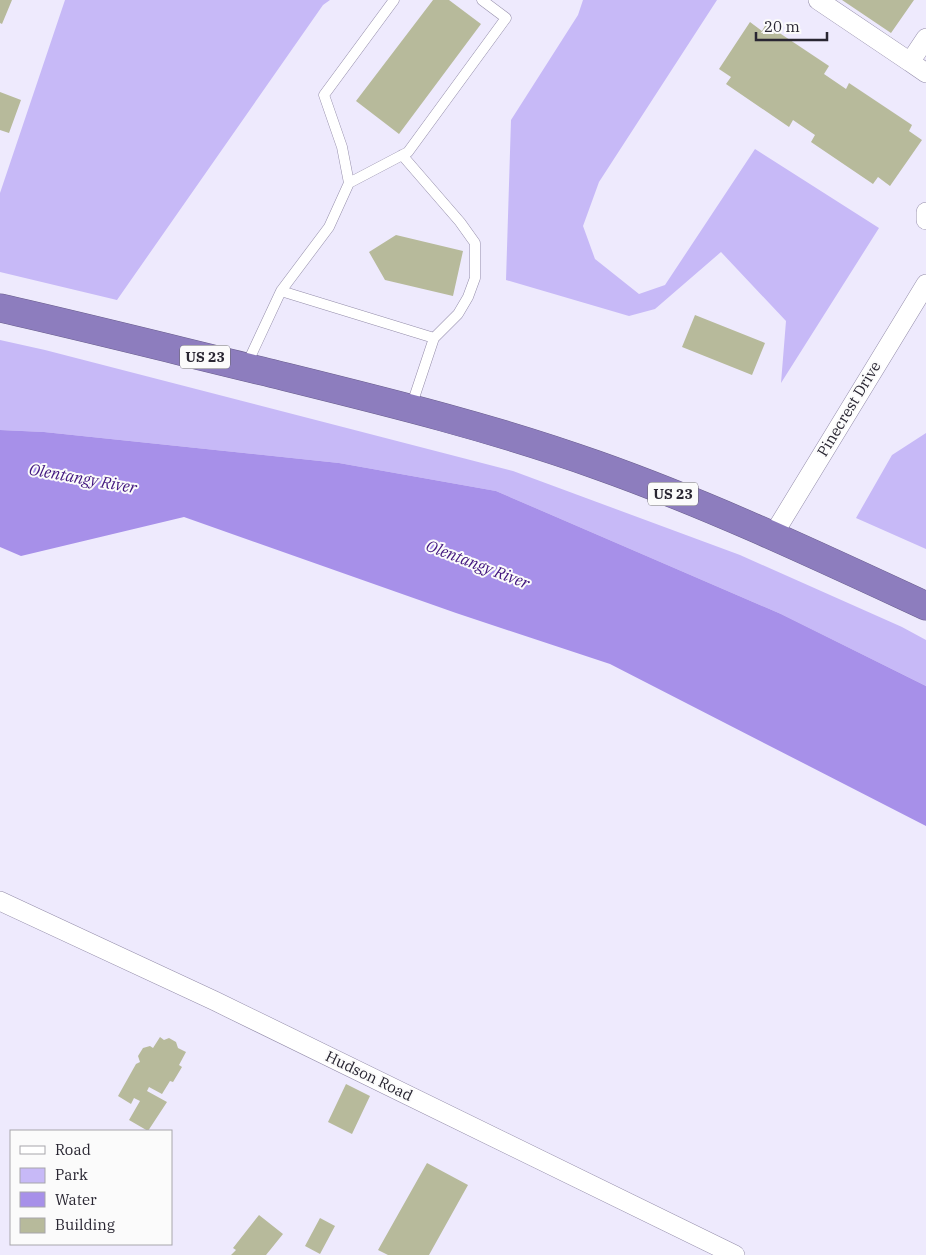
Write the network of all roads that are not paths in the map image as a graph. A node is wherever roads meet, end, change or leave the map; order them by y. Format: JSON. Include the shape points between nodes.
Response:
{"nodes":[{"id":1,"x":394,"y":0,"type":"edge"},
{"id":2,"x":482,"y":0,"type":"edge"},
{"id":3,"x":818,"y":0,"type":"edge"},
{"id":4,"x":926,"y":38,"type":"edge"},
{"id":5,"x":910,"y":62,"type":"junction"},
{"id":6,"x":926,"y":74,"type":"edge"},
{"id":7,"x":402,"y":155,"type":"junction"},
{"id":8,"x":349,"y":183,"type":"junction"},
{"id":9,"x":926,"y":212,"type":"edge"},
{"id":10,"x":926,"y":220,"type":"edge"},
{"id":11,"x":926,"y":284,"type":"edge"},
{"id":12,"x":281,"y":291,"type":"junction"},
{"id":13,"x":0,"y":308,"type":"edge"},
{"id":14,"x":434,"y":338,"type":"junction"},
{"id":15,"x":245,"y":367,"type":"junction"},
{"id":16,"x":411,"y":407,"type":"junction"},
{"id":17,"x":773,"y":535,"type":"junction"},
{"id":18,"x":926,"y":606,"type":"edge"},
{"id":19,"x":0,"y":901,"type":"edge"},
{"id":20,"x":735,"y":1255,"type":"edge"}],
"edges":[{"from":1,"to":8,"type":"lane","via":[[324,95],[342,147]]},
{"from":2,"to":7,"type":"lane","via":[[506,18],[408,152]]},
{"from":3,"to":5,"type":"street"},
{"from":4,"to":5,"type":"street"},
{"from":5,"to":6,"type":"street"},
{"from":7,"to":8,"type":"lane"},
{"from":7,"to":14,"type":"lane","via":[[475,244],[475,278],[468,298],[458,314]]},
{"from":8,"to":12,"type":"lane","via":[[329,227]]},
{"from":9,"to":10,"type":"street"},
{"from":11,"to":17,"type":"street","name":"Pinecrest Drive"},
{"from":12,"to":14,"type":"lane"},
{"from":12,"to":15,"type":"lane"},
{"from":13,"to":15,"type":"highway","number":"US 23"},
{"from":14,"to":16,"type":"lane"},
{"from":15,"to":16,"type":"highway","number":"US 23"},
{"from":16,"to":17,"type":"highway","number":"US 23","via":[[598,465]]},
{"from":17,"to":18,"type":"highway","number":"US 23"},
{"from":19,"to":20,"type":"street","name":"Hudson Road","via":[[215,1001]]}]}
